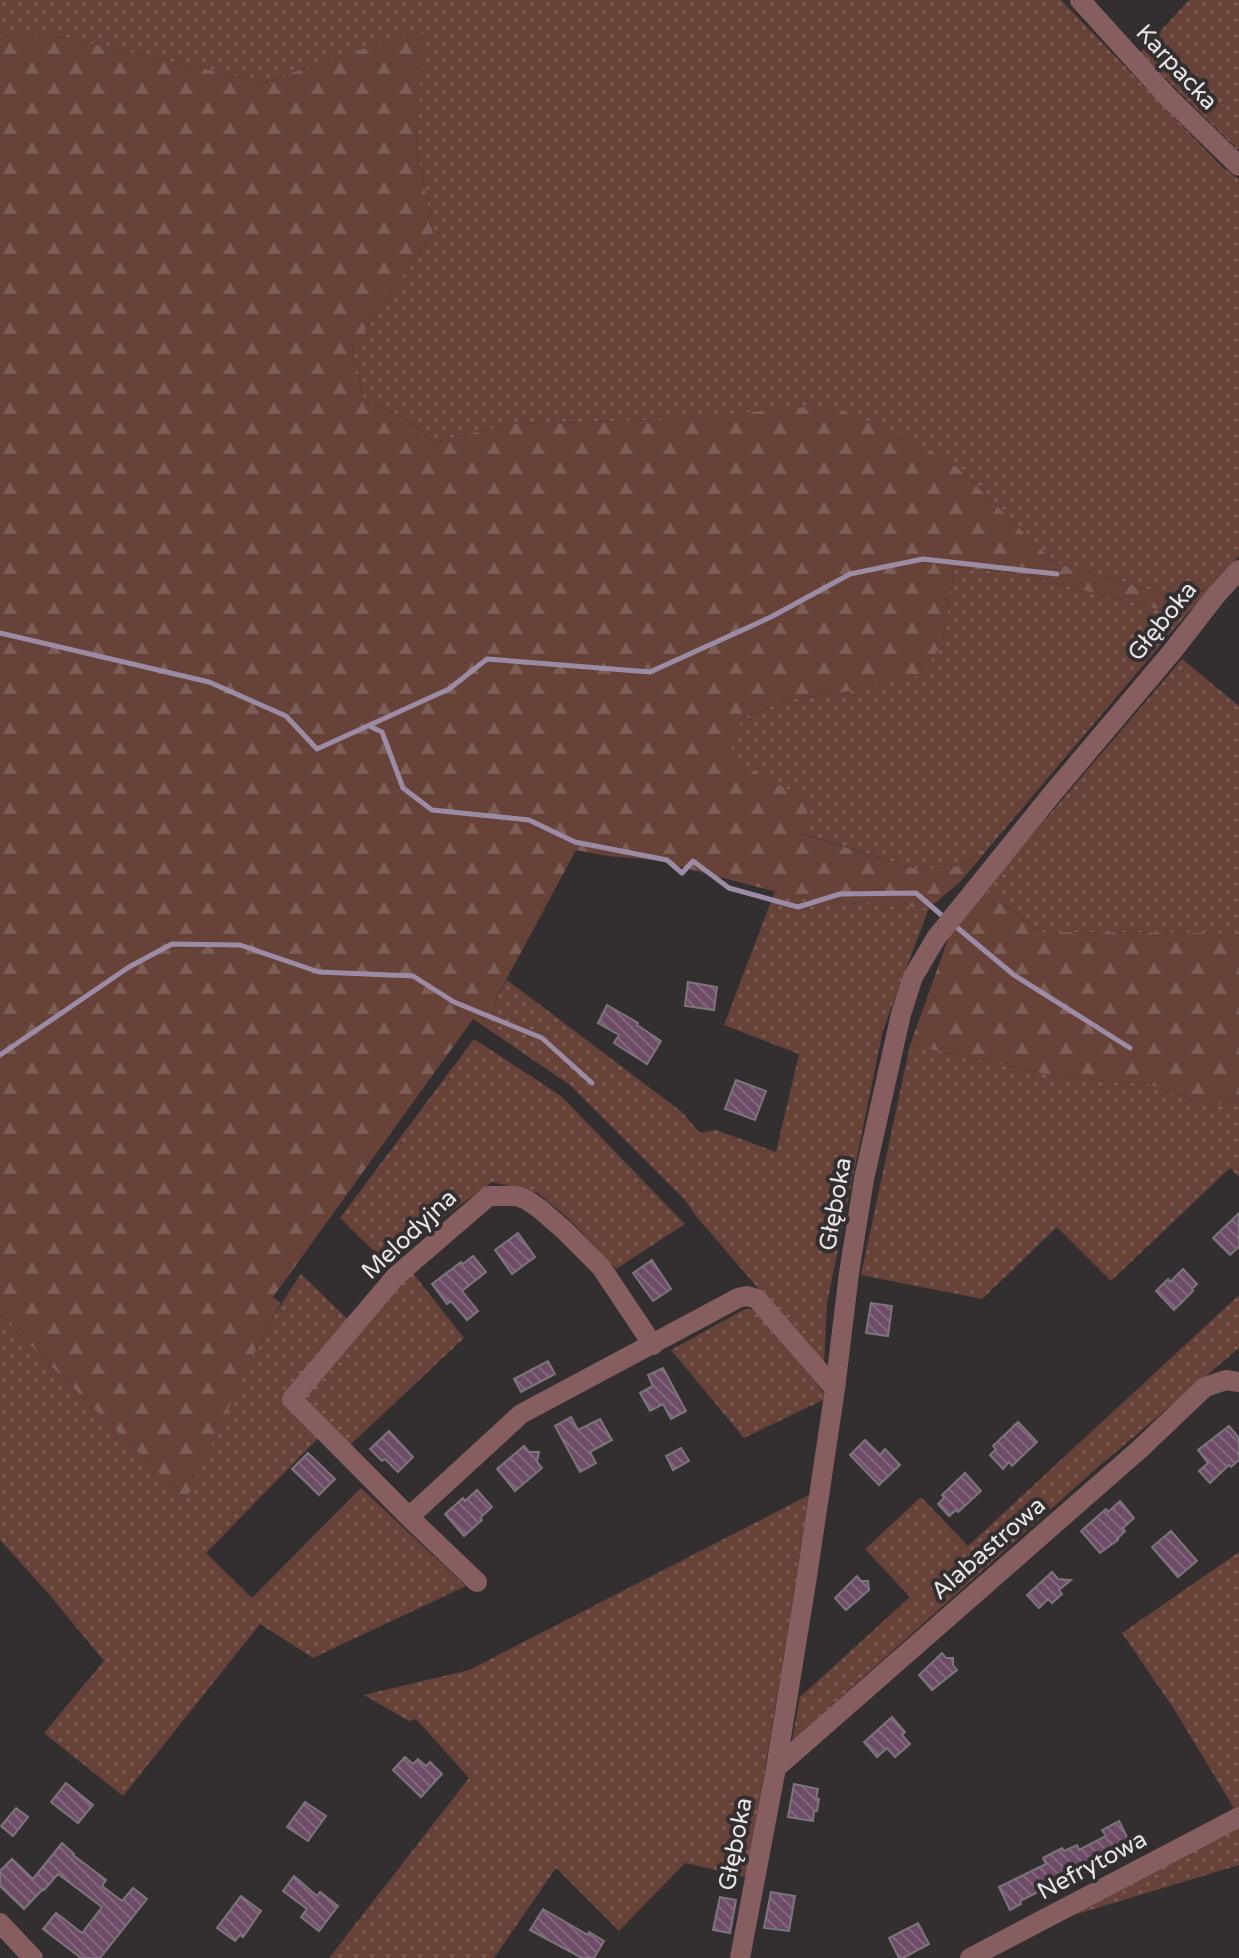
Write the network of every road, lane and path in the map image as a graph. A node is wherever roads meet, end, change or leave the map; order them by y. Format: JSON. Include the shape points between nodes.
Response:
{"nodes":[{"id":1,"x":1080,"y":0,"type":"edge"},
{"id":2,"x":1239,"y":166,"type":"edge"},
{"id":3,"x":1239,"y":570,"type":"edge"},
{"id":4,"x":653,"y":1345,"type":"junction"},
{"id":5,"x":1239,"y":1382,"type":"edge"},
{"id":6,"x":835,"y":1389,"type":"junction"},
{"id":7,"x":409,"y":1517,"type":"junction"},
{"id":8,"x":477,"y":1582,"type":"dead end"},
{"id":9,"x":776,"y":1768,"type":"junction"},
{"id":10,"x":1239,"y":1817,"type":"edge"},
{"id":11,"x":3,"y":1933,"type":"edge"},
{"id":12,"x":33,"y":1958,"type":"edge"},
{"id":13,"x":740,"y":1958,"type":"edge"},
{"id":14,"x":970,"y":1958,"type":"edge"}],
"edges":[{"from":1,"to":2,"type":"street","name":"Karpacka"},
{"from":3,"to":6,"type":"street","name":"Głęboka","via":[[936,938],[913,977],[864,1179]]},
{"from":4,"to":6,"type":"street","via":[[747,1296],[757,1299]]},
{"from":4,"to":7,"type":"street","via":[[521,1414]]},
{"from":4,"to":7,"type":"street","name":"Melodyjna","via":[[601,1267],[564,1230],[527,1200],[489,1196],[396,1276],[292,1399]]},
{"from":5,"to":9,"type":"street","name":"Alabastrowa","via":[[1205,1387]]},
{"from":6,"to":9,"type":"street","name":"Głęboka"},
{"from":7,"to":8,"type":"street","name":"Melodyjna"},
{"from":9,"to":13,"type":"street","name":"Głęboka"},
{"from":10,"to":14,"type":"street","name":"Nefrytowa"},
{"from":11,"to":12,"type":"street"}]}
